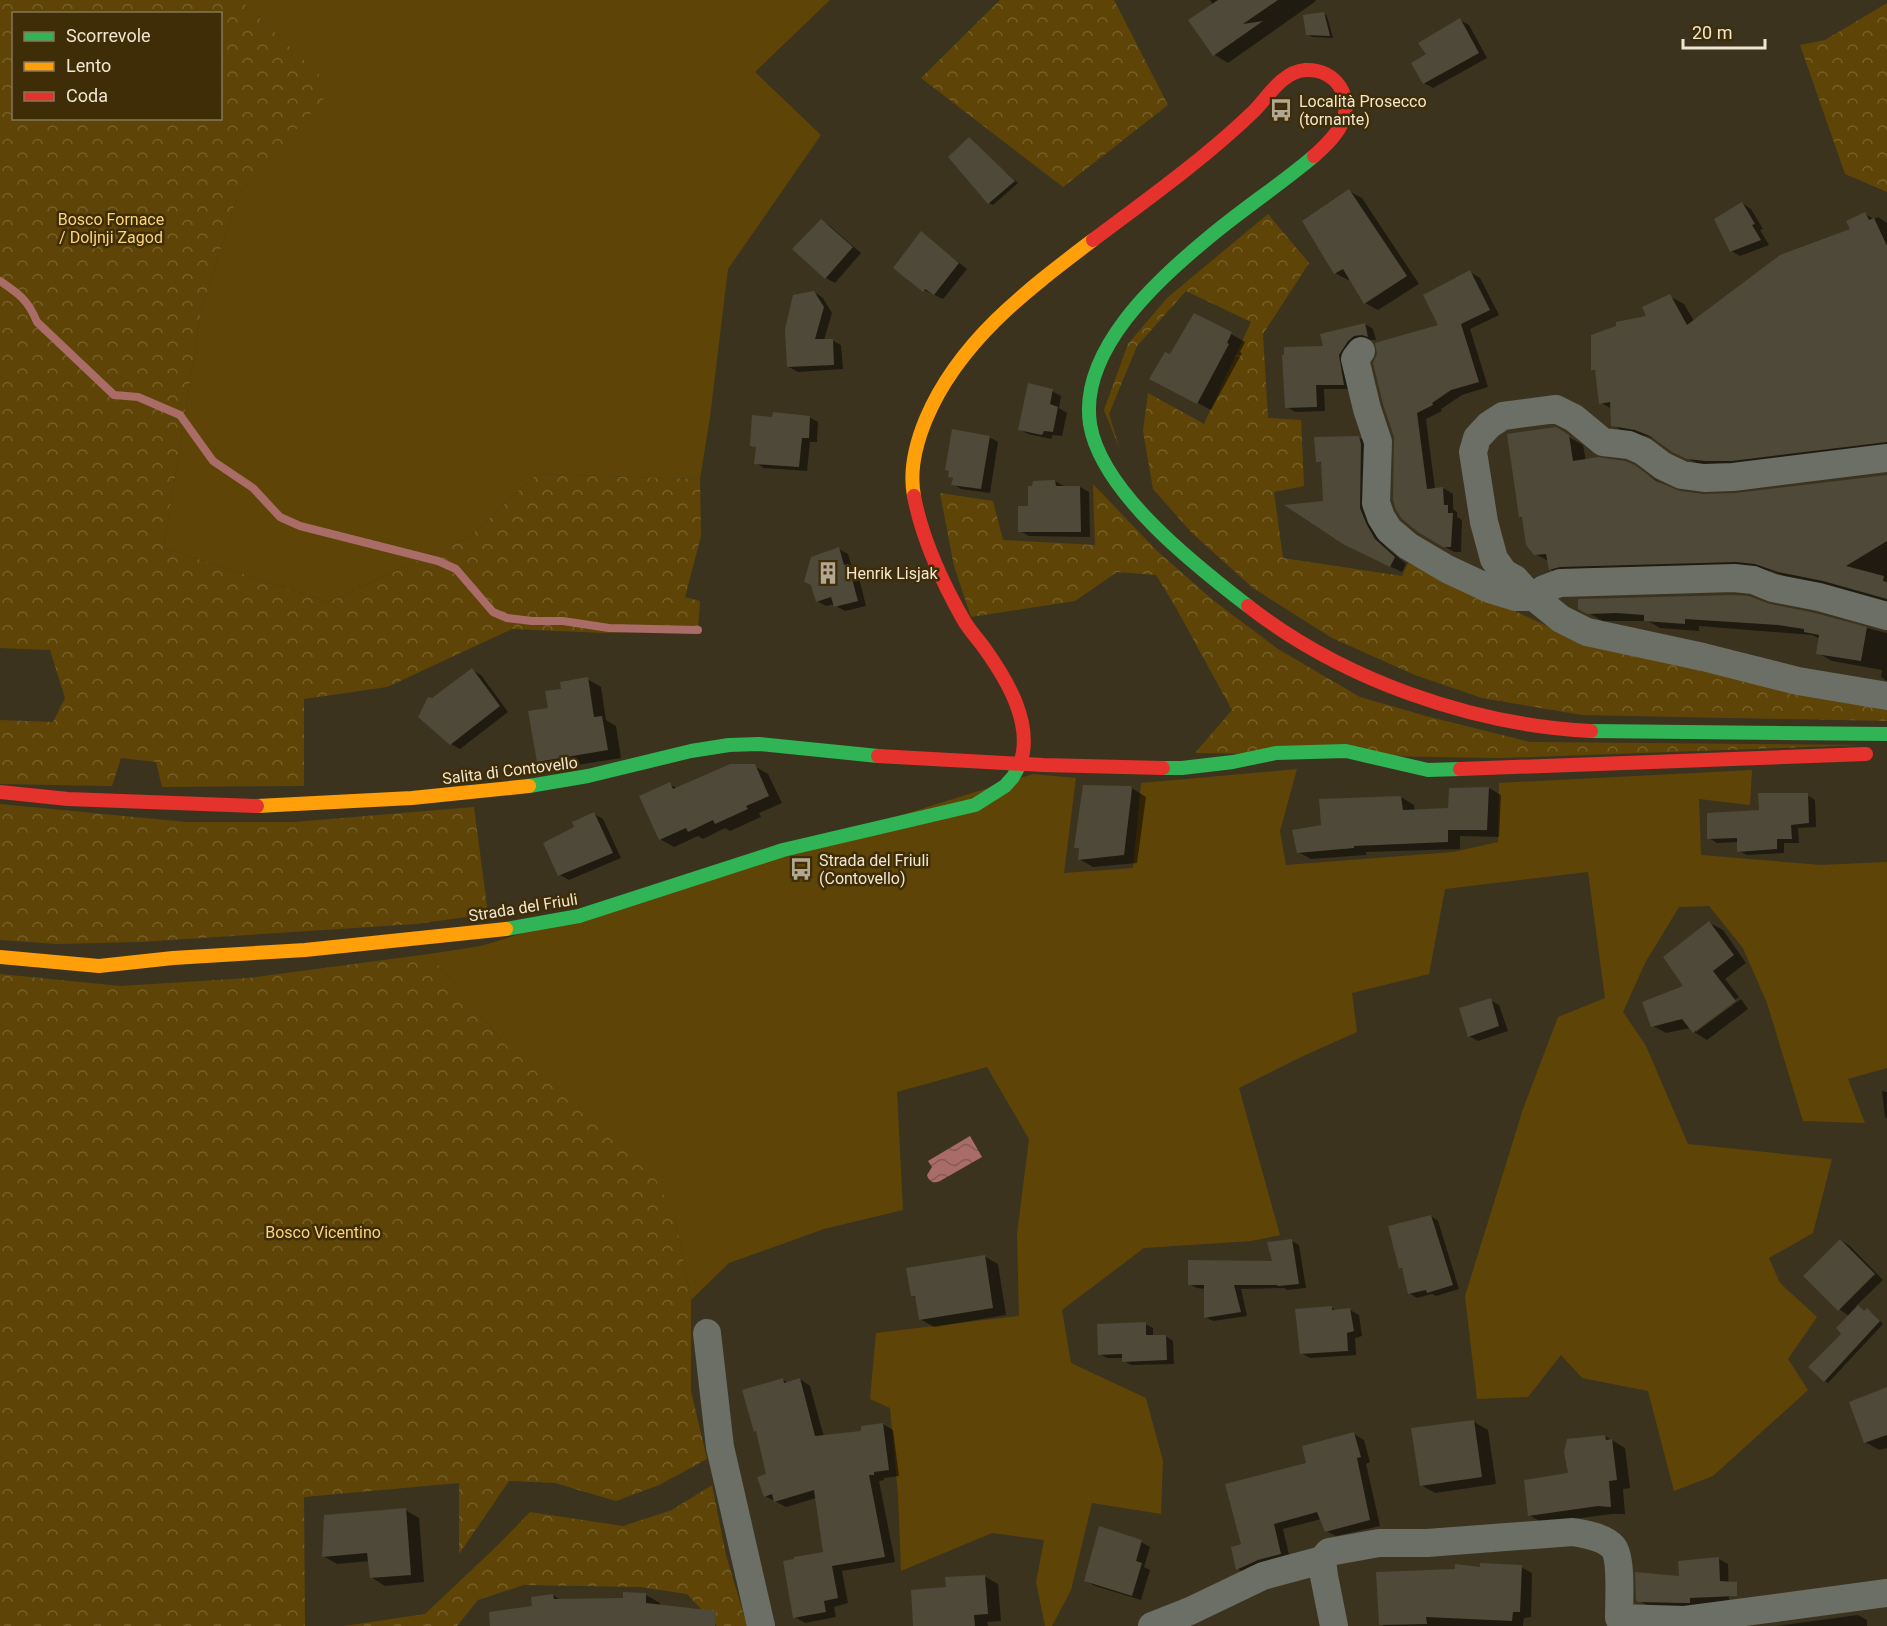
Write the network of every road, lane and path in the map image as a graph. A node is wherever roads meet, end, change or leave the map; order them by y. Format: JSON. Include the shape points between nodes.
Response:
{"nodes":[{"id":1,"x":1360,"y":351,"type":"dead end"},
{"id":2,"x":1887,"y":458,"type":"edge"},
{"id":3,"x":1533,"y":597,"type":"junction"},
{"id":4,"x":1887,"y":616,"type":"edge"},
{"id":5,"x":1887,"y":696,"type":"edge"},
{"id":6,"x":1887,"y":734,"type":"edge"},
{"id":7,"x":1882,"y":752,"type":"dead end"},
{"id":8,"x":1020,"y":764,"type":"junction"},
{"id":9,"x":0,"y":792,"type":"edge"},
{"id":10,"x":0,"y":957,"type":"edge"},
{"id":11,"x":707,"y":1333,"type":"dead end"},
{"id":12,"x":1322,"y":1560,"type":"junction"},
{"id":13,"x":1887,"y":1593,"type":"edge"},
{"id":14,"x":762,"y":1626,"type":"edge"},
{"id":15,"x":1152,"y":1626,"type":"edge"},
{"id":16,"x":1334,"y":1626,"type":"edge"}],
"edges":[{"from":1,"to":3,"type":"street","via":[[1355,359],[1378,442],[1376,503],[1389,530],[1447,569],[1516,597]]},
{"from":2,"to":3,"type":"street","via":[[1704,478],[1682,475],[1629,445],[1603,442],[1556,409],[1503,416],[1476,438],[1473,452],[1477,485],[1494,559],[1504,573]]},
{"from":3,"to":4,"type":"street","via":[[1560,583],[1734,578]]},
{"from":3,"to":5,"type":"street","via":[[1561,619],[1587,632],[1798,681]]},
{"from":6,"to":8,"type":"main road","via":[[1624,732],[1527,726],[1446,706],[1329,657],[1282,630],[1207,574],[1125,494],[1108,470],[1089,418],[1091,389],[1102,360],[1117,329],[1148,294],[1191,253],[1322,148],[1341,128],[1346,114],[1345,92],[1327,73],[1306,70],[1282,80],[1227,136],[989,325],[964,354],[923,424],[912,480],[918,515],[931,553],[965,623],[987,652],[1018,707],[1024,752]]},
{"from":7,"to":8,"type":"main road","name":"Salita di Contovello","via":[[1440,770],[1346,751],[1276,753],[1182,768]]},
{"from":8,"to":9,"type":"main road","name":"Salita di Contovello","via":[[887,757],[759,744],[691,751],[588,776],[521,787],[412,798],[271,806],[68,799]]},
{"from":8,"to":10,"type":"main road","name":"Strada del Friuli","via":[[1011,780],[995,795],[975,805],[783,850],[569,918],[305,950],[99,966]]},
{"from":11,"to":14,"type":"street","via":[[720,1447]]},
{"from":12,"to":13,"type":"street","via":[[1329,1552],[1379,1543],[1573,1532],[1612,1546],[1618,1556],[1619,1618],[1684,1620]]},
{"from":12,"to":15,"type":"street","via":[[1263,1576]]},
{"from":12,"to":16,"type":"street"}]}
